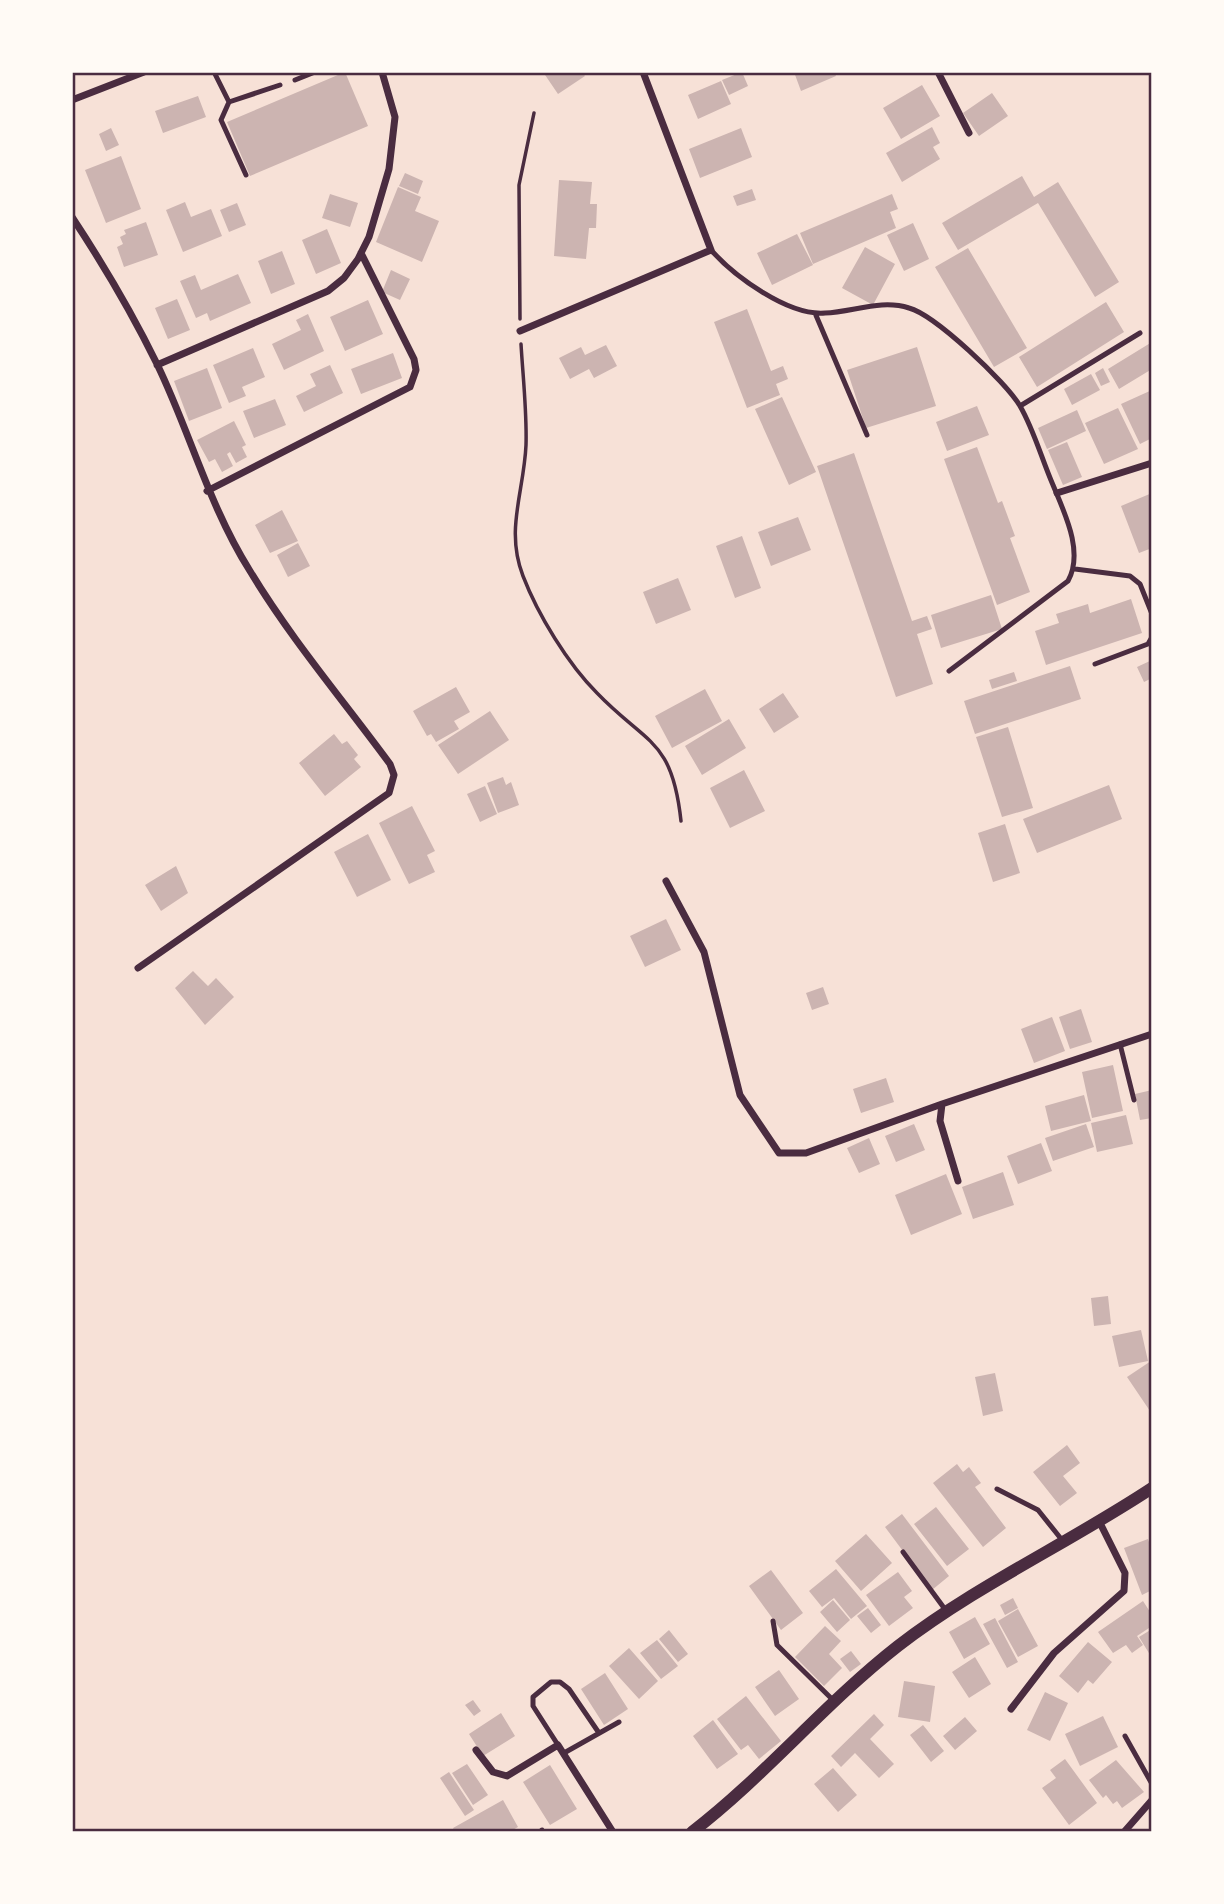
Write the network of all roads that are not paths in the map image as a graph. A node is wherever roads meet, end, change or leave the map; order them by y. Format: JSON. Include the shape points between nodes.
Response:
{"nodes":[{"id":1,"x":145,"y":72,"type":"edge"},
{"id":2,"x":214,"y":72,"type":"edge"},
{"id":3,"x":315,"y":72,"type":"edge"},
{"id":4,"x":382,"y":72,"type":"edge"},
{"id":5,"x":643,"y":72,"type":"edge"},
{"id":6,"x":938,"y":72,"type":"edge"},
{"id":7,"x":295,"y":80,"type":"dead end"},
{"id":8,"x":280,"y":85,"type":"dead end"},
{"id":9,"x":72,"y":100,"type":"edge"},
{"id":10,"x":229,"y":102,"type":"junction"},
{"id":11,"x":969,"y":133,"type":"dead end"},
{"id":12,"x":246,"y":175,"type":"dead end"},
{"id":13,"x":72,"y":217,"type":"edge"},
{"id":14,"x":711,"y":250,"type":"junction"},
{"id":15,"x":361,"y":253,"type":"junction"},
{"id":16,"x":815,"y":313,"type":"junction"},
{"id":17,"x":520,"y":331,"type":"road end"},
{"id":18,"x":1140,"y":333,"type":"dead end"},
{"id":19,"x":157,"y":365,"type":"junction"},
{"id":20,"x":1020,"y":406,"type":"junction"},
{"id":21,"x":867,"y":435,"type":"dead end"},
{"id":22,"x":1152,"y":463,"type":"edge"},
{"id":23,"x":207,"y":491,"type":"junction"},
{"id":24,"x":1057,"y":494,"type":"junction"},
{"id":25,"x":1075,"y":569,"type":"junction"},
{"id":26,"x":1152,"y":614,"type":"edge"},
{"id":27,"x":1152,"y":637,"type":"edge"},
{"id":28,"x":1095,"y":664,"type":"dead end"},
{"id":29,"x":948,"y":671,"type":"dead end"},
{"id":30,"x":666,"y":881,"type":"dead end"},
{"id":31,"x":138,"y":968,"type":"dead end"},
{"id":32,"x":1152,"y":1034,"type":"edge"},
{"id":33,"x":1120,"y":1044,"type":"junction"},
{"id":34,"x":1134,"y":1100,"type":"dead end"},
{"id":35,"x":942,"y":1104,"type":"junction"},
{"id":36,"x":958,"y":1181,"type":"dead end"},
{"id":37,"x":1152,"y":1488,"type":"edge"},
{"id":38,"x":998,"y":1489,"type":"dead end"},
{"id":39,"x":1100,"y":1522,"type":"junction"},
{"id":40,"x":1064,"y":1543,"type":"junction"},
{"id":41,"x":903,"y":1552,"type":"dead end"},
{"id":42,"x":947,"y":1612,"type":"junction"},
{"id":43,"x":773,"y":1621,"type":"dead end"},
{"id":44,"x":835,"y":1702,"type":"junction"},
{"id":45,"x":1011,"y":1709,"type":"dead end"},
{"id":46,"x":618,"y":1722,"type":"dead end"},
{"id":47,"x":599,"y":1733,"type":"junction"},
{"id":48,"x":1125,"y":1736,"type":"dead end"},
{"id":49,"x":558,"y":1745,"type":"junction"},
{"id":50,"x":476,"y":1749,"type":"dead end"},
{"id":51,"x":564,"y":1753,"type":"junction"},
{"id":52,"x":1152,"y":1784,"type":"edge"},
{"id":53,"x":1152,"y":1800,"type":"edge"},
{"id":54,"x":613,"y":1832,"type":"edge"},
{"id":55,"x":692,"y":1832,"type":"edge"},
{"id":56,"x":1124,"y":1832,"type":"edge"}],
"edges":[{"from":1,"to":9,"type":"street"},
{"from":2,"to":10,"type":"lane"},
{"from":3,"to":7,"type":"lane"},
{"from":4,"to":15,"type":"street","via":[[393,100],[394,138],[386,180]]},
{"from":5,"to":14,"type":"street"},
{"from":6,"to":11,"type":"street"},
{"from":8,"to":10,"type":"lane"},
{"from":10,"to":12,"type":"lane","via":[[221,120]]},
{"from":13,"to":19,"type":"street","via":[[105,267]]},
{"from":14,"to":16,"type":"lane","via":[[729,270],[799,310]]},
{"from":14,"to":17,"type":"street"},
{"from":15,"to":19,"type":"street","via":[[344,278],[328,291]]},
{"from":15,"to":23,"type":"street","via":[[414,359],[416,370],[410,387]]},
{"from":16,"to":20,"type":"lane","via":[[884,305],[923,313]]},
{"from":16,"to":21,"type":"lane"},
{"from":18,"to":20,"type":"lane"},
{"from":19,"to":23,"type":"street"},
{"from":20,"to":24,"type":"lane"},
{"from":22,"to":24,"type":"street"},
{"from":23,"to":31,"type":"street","via":[[249,571],[390,764],[393,784],[389,793]]},
{"from":24,"to":25,"type":"lane","via":[[1072,537]]},
{"from":25,"to":26,"type":"lane","via":[[1130,576],[1140,584]]},
{"from":25,"to":29,"type":"lane","via":[[1068,581]]},
{"from":27,"to":28,"type":"lane","via":[[1148,644]]},
{"from":30,"to":35,"type":"street","via":[[704,952],[740,1095],[779,1153],[806,1153]]},
{"from":32,"to":33,"type":"street"},
{"from":33,"to":34,"type":"lane"},
{"from":33,"to":35,"type":"street"},
{"from":35,"to":36,"type":"street","via":[[940,1121]]},
{"from":37,"to":39,"type":"street"},
{"from":38,"to":40,"type":"lane","via":[[1038,1510]]},
{"from":39,"to":40,"type":"street"},
{"from":39,"to":45,"type":"street","via":[[1125,1573],[1124,1591],[1054,1653]]},
{"from":40,"to":42,"type":"street"},
{"from":41,"to":42,"type":"lane"},
{"from":42,"to":44,"type":"street","via":[[898,1646]]},
{"from":43,"to":44,"type":"lane","via":[[778,1645]]},
{"from":44,"to":55,"type":"street"},
{"from":46,"to":47,"type":"lane"},
{"from":47,"to":49,"type":"lane","via":[[569,1689],[551,1682],[533,1697],[533,1706]]},
{"from":47,"to":51,"type":"lane"},
{"from":48,"to":52,"type":"lane"},
{"from":49,"to":50,"type":"street","via":[[507,1776],[493,1772]]},
{"from":49,"to":51,"type":"street"},
{"from":51,"to":54,"type":"street"},
{"from":53,"to":56,"type":"street"}]}
